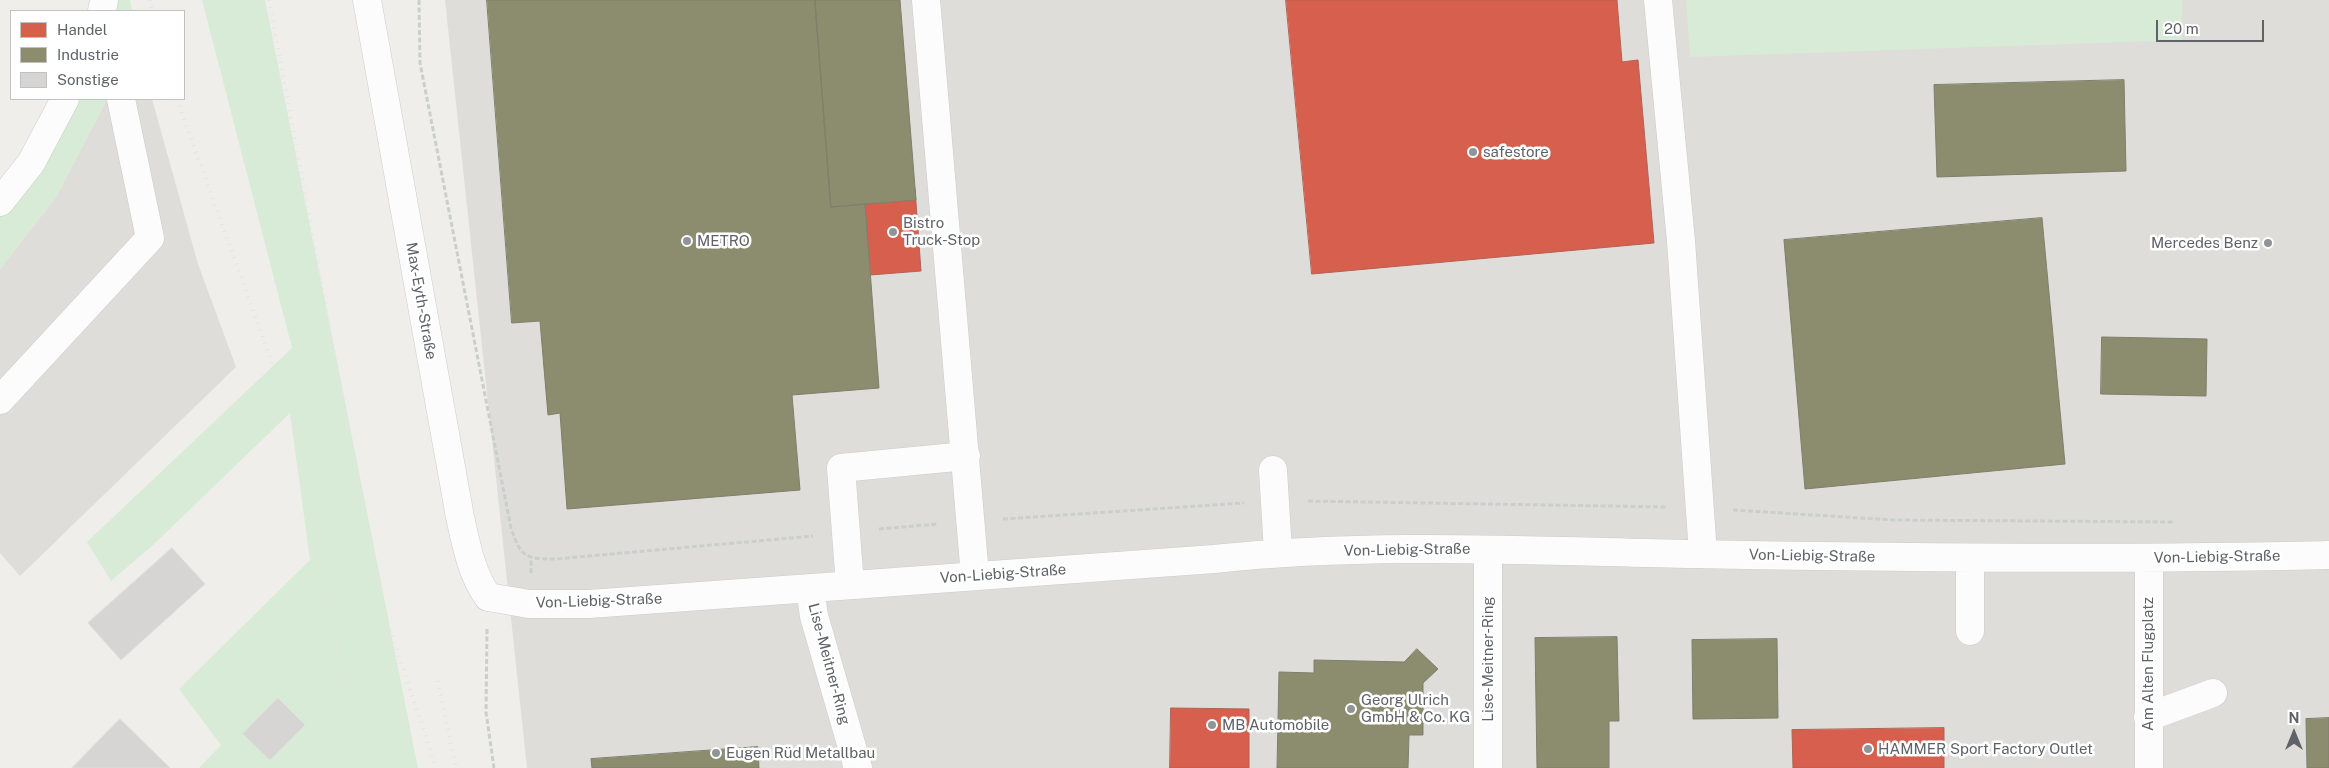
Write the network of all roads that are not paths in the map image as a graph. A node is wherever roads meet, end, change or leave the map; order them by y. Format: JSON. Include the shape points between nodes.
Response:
{"nodes":[{"id":1,"x":367,"y":0,"type":"edge"},
{"id":2,"x":381,"y":0,"type":"edge"},
{"id":3,"x":926,"y":0,"type":"edge"},
{"id":4,"x":1658,"y":0,"type":"edge"},
{"id":5,"x":374,"y":42,"type":"junction"},
{"id":6,"x":64,"y":100,"type":"edge"},
{"id":7,"x":121,"y":100,"type":"edge"},
{"id":8,"x":0,"y":202,"type":"edge"},
{"id":9,"x":0,"y":400,"type":"edge"},
{"id":10,"x":966,"y":456,"type":"junction"},
{"id":11,"x":1273,"y":470,"type":"dead end"},
{"id":12,"x":1488,"y":550,"type":"junction"},
{"id":13,"x":1278,"y":552,"type":"junction"},
{"id":14,"x":1703,"y":554,"type":"junction"},
{"id":15,"x":2329,"y":555,"type":"edge"},
{"id":16,"x":1970,"y":558,"type":"junction"},
{"id":17,"x":2149,"y":559,"type":"junction"},
{"id":18,"x":975,"y":576,"type":"junction"},
{"id":19,"x":850,"y":585,"type":"junction"},
{"id":20,"x":810,"y":588,"type":"junction"},
{"id":21,"x":488,"y":597,"type":"joint"},
{"id":22,"x":1970,"y":631,"type":"dead end"},
{"id":23,"x":2213,"y":693,"type":"dead end"},
{"id":24,"x":2148,"y":717,"type":"junction"},
{"id":25,"x":858,"y":768,"type":"edge"},
{"id":26,"x":1488,"y":768,"type":"edge"},
{"id":27,"x":2149,"y":768,"type":"edge"}],
"edges":[{"from":1,"to":5,"type":"street","name":"Max-Eyth-Straße"},
{"from":2,"to":5,"type":"street"},
{"from":3,"to":10,"type":"street"},
{"from":4,"to":14,"type":"street","via":[[1681,241]]},
{"from":5,"to":21,"type":"street","name":"Max-Eyth-Straße","via":[[460,517],[475,572]]},
{"from":6,"to":8,"type":"street","via":[[31,163]]},
{"from":7,"to":9,"type":"street","via":[[150,238]]},
{"from":10,"to":18,"type":"street"},
{"from":10,"to":19,"type":"street","via":[[841,468]]},
{"from":11,"to":13,"type":"street"},
{"from":12,"to":13,"type":"street","name":"Von-Liebig-Straße"},
{"from":12,"to":14,"type":"street","name":"Von-Liebig-Straße"},
{"from":12,"to":26,"type":"street","name":"Lise-Meitner-Ring"},
{"from":13,"to":18,"type":"street","name":"Von-Liebig-Straße"},
{"from":14,"to":16,"type":"street","name":"Von-Liebig-Straße"},
{"from":15,"to":17,"type":"street","name":"Von-Liebig-Straße"},
{"from":16,"to":17,"type":"street","name":"Von-Liebig-Straße"},
{"from":16,"to":22,"type":"street"},
{"from":17,"to":24,"type":"street","name":"Am Alten Flugplatz"},
{"from":18,"to":19,"type":"street","name":"Von-Liebig-Straße"},
{"from":19,"to":20,"type":"street","name":"Von-Liebig-Straße"},
{"from":20,"to":21,"type":"street","name":"Von-Liebig-Straße","via":[[589,604],[529,604]]},
{"from":20,"to":25,"type":"street","name":"Lise-Meitner-Ring","via":[[814,616]]},
{"from":23,"to":24,"type":"street"},
{"from":24,"to":27,"type":"street","name":"Am Alten Flugplatz"}]}
